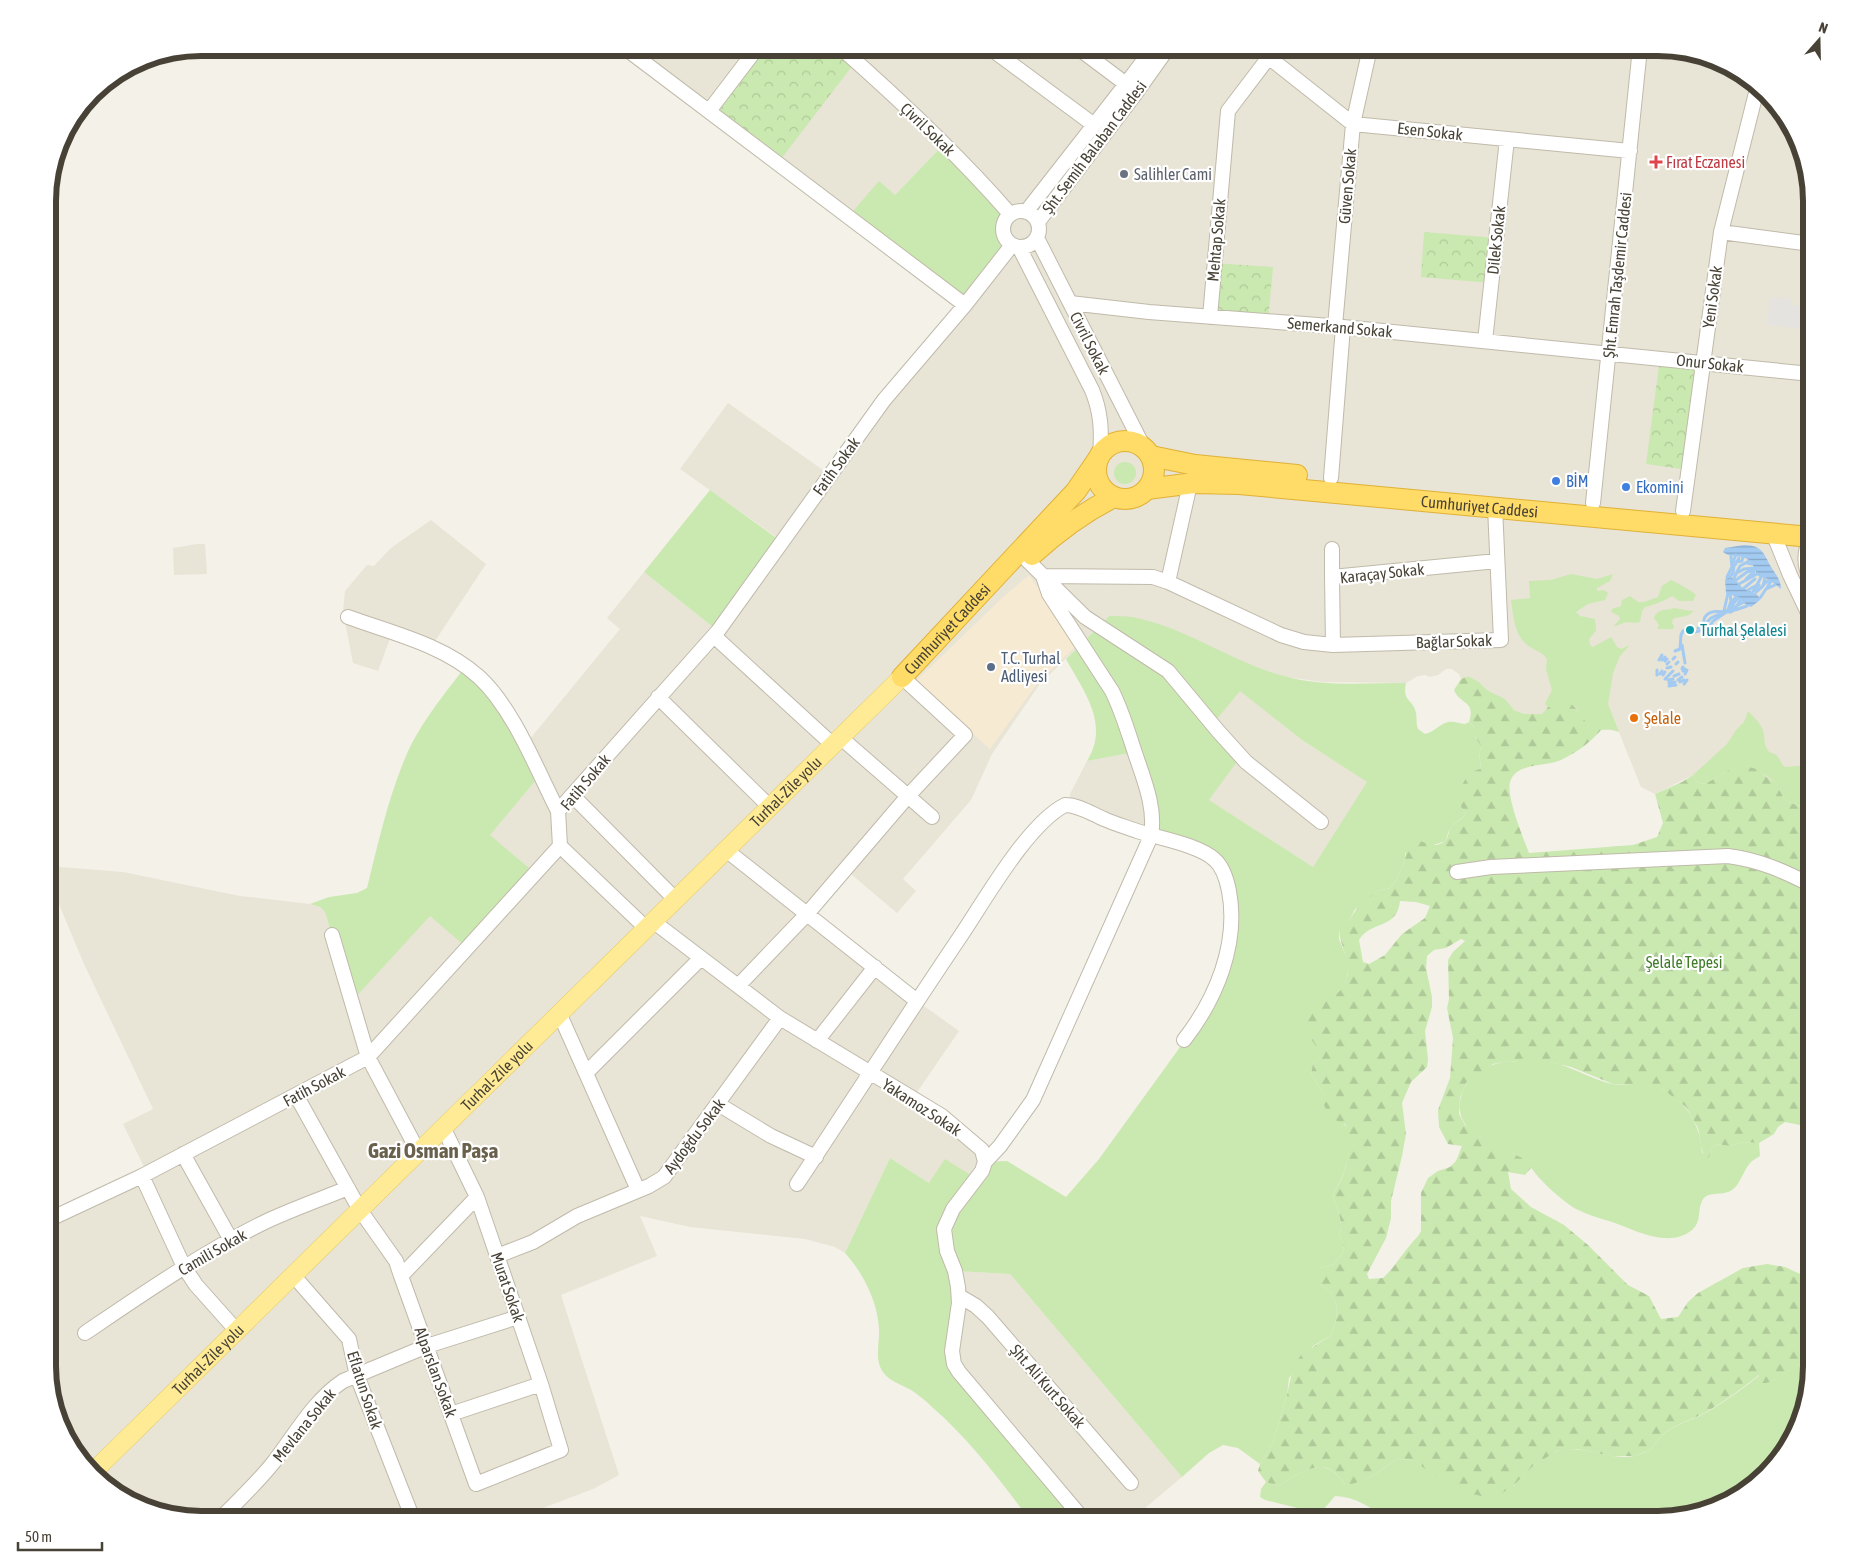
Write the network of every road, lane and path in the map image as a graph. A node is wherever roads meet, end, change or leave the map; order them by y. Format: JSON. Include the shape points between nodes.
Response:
{"nodes":[{"id":1,"x":636,"y":56,"type":"edge"},
{"id":2,"x":751,"y":56,"type":"edge"},
{"id":3,"x":850,"y":56,"type":"edge"},
{"id":4,"x":1001,"y":56,"type":"edge"},
{"id":5,"x":1089,"y":56,"type":"edge"},
{"id":6,"x":1147,"y":56,"type":"edge"},
{"id":7,"x":1162,"y":56,"type":"edge"},
{"id":8,"x":1368,"y":56,"type":"edge"},
{"id":9,"x":1639,"y":56,"type":"edge"},
{"id":10,"x":1268,"y":57,"type":"joint"},
{"id":11,"x":1126,"y":84,"type":"junction"},
{"id":12,"x":1756,"y":95,"type":"edge"},
{"id":13,"x":709,"y":111,"type":"junction"},
{"id":14,"x":1353,"y":124,"type":"junction"},
{"id":15,"x":1094,"y":125,"type":"junction"},
{"id":16,"x":1506,"y":139,"type":"junction"},
{"id":17,"x":1630,"y":151,"type":"junction"},
{"id":18,"x":1026,"y":212,"type":"junction"},
{"id":19,"x":1010,"y":214,"type":"junction"},
{"id":20,"x":1038,"y":222,"type":"junction"},
{"id":21,"x":1721,"y":232,"type":"junction"},
{"id":22,"x":1036,"y":238,"type":"junction"},
{"id":23,"x":1803,"y":243,"type":"edge"},
{"id":24,"x":1016,"y":246,"type":"junction"},
{"id":25,"x":1070,"y":303,"type":"junction"},
{"id":26,"x":965,"y":305,"type":"junction"},
{"id":27,"x":1210,"y":316,"type":"junction"},
{"id":28,"x":1339,"y":326,"type":"junction"},
{"id":29,"x":1485,"y":341,"type":"junction"},
{"id":30,"x":1609,"y":353,"type":"junction"},
{"id":31,"x":1703,"y":363,"type":"junction"},
{"id":32,"x":1803,"y":373,"type":"edge"},
{"id":33,"x":1147,"y":452,"type":"junction"},
{"id":34,"x":1099,"y":457,"type":"junction"},
{"id":35,"x":1330,"y":478,"type":"junction"},
{"id":36,"x":1190,"y":484,"type":"junction"},
{"id":37,"x":1147,"y":489,"type":"junction"},
{"id":38,"x":1114,"y":497,"type":"junction"},
{"id":39,"x":1594,"y":502,"type":"junction"},
{"id":40,"x":1495,"y":507,"type":"junction"},
{"id":41,"x":1683,"y":511,"type":"junction"},
{"id":42,"x":1803,"y":524,"type":"edge"},
{"id":43,"x":1773,"y":526,"type":"junction"},
{"id":44,"x":1803,"y":534,"type":"edge"},
{"id":45,"x":1332,"y":549,"type":"dead end"},
{"id":46,"x":1027,"y":560,"type":"junction"},
{"id":47,"x":1497,"y":561,"type":"junction"},
{"id":48,"x":1803,"y":567,"type":"edge"},
{"id":49,"x":1788,"y":571,"type":"junction"},
{"id":50,"x":1043,"y":576,"type":"junction"},
{"id":51,"x":1332,"y":577,"type":"junction"},
{"id":52,"x":1168,"y":582,"type":"junction"},
{"id":53,"x":1803,"y":601,"type":"edge"},
{"id":54,"x":348,"y":617,"type":"dead end"},
{"id":55,"x":714,"y":636,"type":"junction"},
{"id":56,"x":1333,"y":644,"type":"junction"},
{"id":57,"x":902,"y":677,"type":"junction"},
{"id":58,"x":658,"y":697,"type":"junction"},
{"id":59,"x":837,"y":741,"type":"junction"},
{"id":60,"x":572,"y":794,"type":"junction"},
{"id":61,"x":908,"y":796,"type":"junction"},
{"id":62,"x":770,"y":807,"type":"junction"},
{"id":63,"x":558,"y":811,"type":"junction"},
{"id":64,"x":932,"y":817,"type":"dead end"},
{"id":65,"x":1322,"y":822,"type":"dead end"},
{"id":66,"x":1151,"y":836,"type":"junction"},
{"id":67,"x":560,"y":846,"type":"junction"},
{"id":68,"x":726,"y":850,"type":"junction"},
{"id":69,"x":1456,"y":872,"type":"dead end"},
{"id":70,"x":1803,"y":881,"type":"edge"},
{"id":71,"x":676,"y":900,"type":"junction"},
{"id":72,"x":807,"y":914,"type":"junction"},
{"id":73,"x":650,"y":925,"type":"junction"},
{"id":74,"x":332,"y":935,"type":"dead end"},
{"id":75,"x":701,"y":958,"type":"junction"},
{"id":76,"x":875,"y":967,"type":"junction"},
{"id":77,"x":738,"y":986,"type":"junction"},
{"id":78,"x":917,"y":1001,"type":"junction"},
{"id":79,"x":560,"y":1015,"type":"junction"},
{"id":80,"x":780,"y":1018,"type":"junction"},
{"id":81,"x":1184,"y":1040,"type":"dead end"},
{"id":82,"x":817,"y":1041,"type":"junction"},
{"id":83,"x":368,"y":1057,"type":"junction"},
{"id":84,"x":586,"y":1073,"type":"junction"},
{"id":85,"x":870,"y":1073,"type":"junction"},
{"id":86,"x":296,"y":1095,"type":"junction"},
{"id":87,"x":718,"y":1104,"type":"junction"},
{"id":88,"x":444,"y":1129,"type":"junction"},
{"id":89,"x":419,"y":1153,"type":"junction"},
{"id":90,"x":183,"y":1154,"type":"junction"},
{"id":91,"x":816,"y":1157,"type":"junction"},
{"id":92,"x":985,"y":1162,"type":"junction"},
{"id":93,"x":142,"y":1176,"type":"junction"},
{"id":94,"x":797,"y":1184,"type":"dead end"},
{"id":95,"x":348,"y":1188,"type":"junction"},
{"id":96,"x":638,"y":1190,"type":"junction"},
{"id":97,"x":477,"y":1197,"type":"junction"},
{"id":98,"x":360,"y":1210,"type":"junction"},
{"id":99,"x":57,"y":1216,"type":"edge"},
{"id":100,"x":231,"y":1240,"type":"junction"},
{"id":101,"x":497,"y":1256,"type":"junction"},
{"id":102,"x":184,"y":1267,"type":"junction"},
{"id":103,"x":293,"y":1275,"type":"junction"},
{"id":104,"x":401,"y":1276,"type":"junction"},
{"id":105,"x":958,"y":1296,"type":"junction"},
{"id":106,"x":518,"y":1317,"type":"junction"},
{"id":107,"x":237,"y":1331,"type":"junction"},
{"id":108,"x":85,"y":1332,"type":"dead end"},
{"id":109,"x":426,"y":1346,"type":"junction"},
{"id":110,"x":357,"y":1376,"type":"junction"},
{"id":111,"x":541,"y":1384,"type":"junction"},
{"id":112,"x":451,"y":1414,"type":"junction"},
{"id":113,"x":561,"y":1450,"type":"joint"},
{"id":114,"x":98,"y":1467,"type":"edge"},
{"id":115,"x":1131,"y":1483,"type":"dead end"},
{"id":116,"x":229,"y":1511,"type":"edge"},
{"id":117,"x":409,"y":1511,"type":"edge"},
{"id":118,"x":1075,"y":1511,"type":"edge"}],
"edges":[{"from":1,"to":13,"type":"street"},
{"from":2,"to":13,"type":"street"},
{"from":3,"to":19,"type":"street","name":"Çivril Sokak","via":[[940,139]]},
{"from":4,"to":15,"type":"street"},
{"from":5,"to":11,"type":"street"},
{"from":6,"to":11,"type":"street","name":"Şht. Semih Balaban Caddesi"},
{"from":7,"to":20,"type":"street","name":"Şht. Semih Balaban Caddesi"},
{"from":8,"to":14,"type":"street","name":"Güven Sokak"},
{"from":9,"to":17,"type":"street","name":"Şht. Emrah Taşdemir Caddesi"},
{"from":10,"to":14,"type":"street"},
{"from":10,"to":27,"type":"street","name":"Mehtap Sokak","via":[[1228,111]]},
{"from":11,"to":15,"type":"street","name":"Şht. Semih Balaban Caddesi"},
{"from":12,"to":21,"type":"street","name":"Yeni Sokak"},
{"from":13,"to":26,"type":"street"},
{"from":14,"to":16,"type":"street","name":"Esen Sokak"},
{"from":14,"to":28,"type":"street","name":"Güven Sokak"},
{"from":15,"to":18,"type":"street","name":"Şht. Semih Balaban Caddesi"},
{"from":16,"to":17,"type":"street","name":"Esen Sokak"},
{"from":16,"to":29,"type":"street","name":"Dilek Sokak"},
{"from":17,"to":30,"type":"street","name":"Şht. Emrah Taşdemir Caddesi"},
{"from":18,"to":19,"type":"street"},
{"from":18,"to":20,"type":"street"},
{"from":19,"to":24,"type":"street","via":[[1003,229],[1005,237]]},
{"from":20,"to":22,"type":"street"},
{"from":21,"to":23,"type":"street"},
{"from":21,"to":31,"type":"street","name":"Yeni Sokak"},
{"from":22,"to":24,"type":"street","via":[[1031,244]]},
{"from":22,"to":25,"type":"street","name":"Civril Sokak"},
{"from":24,"to":26,"type":"street","name":"Fatih Sokak"},
{"from":24,"to":34,"type":"street","name":"Civril Sokak","via":[[1092,390],[1101,420]]},
{"from":25,"to":27,"type":"street","name":"Semerkand Sokak"},
{"from":25,"to":33,"type":"street","name":"Civril Sokak"},
{"from":26,"to":55,"type":"street","name":"Fatih Sokak","via":[[884,400]]},
{"from":27,"to":28,"type":"street","name":"Semerkand Sokak"},
{"from":28,"to":29,"type":"street","name":"Semerkand Sokak"},
{"from":28,"to":35,"type":"street","name":"Güven Sokak"},
{"from":29,"to":30,"type":"street","name":"Semerkand Sokak"},
{"from":30,"to":31,"type":"street","name":"Onur Sokak"},
{"from":30,"to":39,"type":"street","name":"Şht. Emrah Taşdemir Caddesi"},
{"from":31,"to":32,"type":"street","name":"Onur Sokak"},
{"from":31,"to":41,"type":"street","name":"Yeni Sokak"},
{"from":33,"to":34,"type":"highway","name":"Cumhuriyet Caddesi","via":[[1136,443],[1121,441],[1107,447]]},
{"from":33,"to":35,"type":"highway","name":"Cumhuriyet Caddesi","via":[[1202,466]]},
{"from":33,"to":37,"type":"highway","via":[[1154,471]]},
{"from":34,"to":38,"type":"highway","via":[[1098,479],[1102,488]]},
{"from":34,"to":57,"type":"highway","name":"Cumhuriyet Caddesi","via":[[1070,497]]},
{"from":35,"to":39,"type":"highway","name":"Cumhuriyet Caddesi"},
{"from":36,"to":37,"type":"highway","name":"Cumhuriyet Caddesi"},
{"from":36,"to":40,"type":"highway","name":"Cumhuriyet Caddesi","via":[[1239,484]]},
{"from":36,"to":52,"type":"street"},
{"from":37,"to":38,"type":"highway","name":"Cumhuriyet Caddesi","via":[[1134,497]]},
{"from":38,"to":46,"type":"highway","name":"Cumhuriyet Caddesi","via":[[1077,518]]},
{"from":39,"to":41,"type":"highway","name":"Cumhuriyet Caddesi"},
{"from":40,"to":43,"type":"highway","name":"Cumhuriyet Caddesi"},
{"from":40,"to":47,"type":"street","name":"Bağlar Sokak"},
{"from":41,"to":43,"type":"highway","name":"Cumhuriyet Caddesi"},
{"from":42,"to":43,"type":"highway","name":"Cumhuriyet Caddesi"},
{"from":43,"to":44,"type":"highway","name":"Cumhuriyet Caddesi"},
{"from":43,"to":49,"type":"street"},
{"from":45,"to":51,"type":"street"},
{"from":46,"to":50,"type":"street"},
{"from":46,"to":57,"type":"highway","name":"Cumhuriyet Caddesi"},
{"from":47,"to":51,"type":"street","name":"Karaçay Sokak"},
{"from":47,"to":56,"type":"street","name":"Bağlar Sokak","via":[[1501,640]]},
{"from":48,"to":49,"type":"street"},
{"from":49,"to":53,"type":"street"},
{"from":50,"to":52,"type":"street","name":"Bağlar Sokak","via":[[1148,576]]},
{"from":50,"to":65,"type":"street","via":[[1086,617],[1168,671],[1246,762]]},
{"from":50,"to":66,"type":"street","via":[[1049,594],[1120,707],[1148,795],[1153,826]]},
{"from":51,"to":56,"type":"street","name":"Karaçay Sokak"},
{"from":52,"to":56,"type":"street","name":"Bağlar Sokak","via":[[1281,635],[1304,642]]},
{"from":54,"to":63,"type":"street","via":[[439,651],[479,677],[512,720]]},
{"from":55,"to":58,"type":"street","name":"Fatih Sokak"},
{"from":55,"to":59,"type":"street"},
{"from":57,"to":59,"type":"main road","name":"Turhal-Zile yolu"},
{"from":57,"to":61,"type":"street","via":[[964,735]]},
{"from":58,"to":60,"type":"street","name":"Fatih Sokak"},
{"from":58,"to":62,"type":"street"},
{"from":59,"to":61,"type":"street"},
{"from":59,"to":62,"type":"main road","name":"Turhal-Zile yolu"},
{"from":60,"to":63,"type":"street","name":"Fatih Sokak"},
{"from":60,"to":71,"type":"street"},
{"from":61,"to":64,"type":"street"},
{"from":61,"to":72,"type":"street"},
{"from":62,"to":68,"type":"main road","name":"Turhal-Zile yolu"},
{"from":63,"to":67,"type":"street","name":"Fatih Sokak"},
{"from":66,"to":78,"type":"street","via":[[1070,804],[1061,807],[1027,839]]},
{"from":66,"to":81,"type":"street","via":[[1192,848],[1215,860],[1228,885],[1232,906],[1230,941],[1217,983],[1199,1021]]},
{"from":66,"to":92,"type":"street","via":[[1033,1100]]},
{"from":67,"to":73,"type":"street","name":"Yakamoz Sokak"},
{"from":67,"to":83,"type":"street","name":"Fatih Sokak"},
{"from":68,"to":71,"type":"main road","name":"Turhal-Zile yolu"},
{"from":68,"to":72,"type":"street"},
{"from":69,"to":70,"type":"street","via":[[1491,867],[1728,856],[1769,865]]},
{"from":71,"to":73,"type":"main road","name":"Turhal-Zile yolu"},
{"from":72,"to":76,"type":"street"},
{"from":72,"to":77,"type":"street"},
{"from":73,"to":75,"type":"street","name":"Yakamoz Sokak"},
{"from":73,"to":79,"type":"main road","name":"Turhal-Zile yolu"},
{"from":74,"to":83,"type":"street"},
{"from":75,"to":77,"type":"street","name":"Yakamoz Sokak"},
{"from":75,"to":84,"type":"street"},
{"from":76,"to":78,"type":"street"},
{"from":76,"to":82,"type":"street"},
{"from":77,"to":80,"type":"street","name":"Yakamoz Sokak"},
{"from":78,"to":85,"type":"street"},
{"from":79,"to":84,"type":"street"},
{"from":79,"to":88,"type":"main road","name":"Turhal-Zile yolu"},
{"from":80,"to":82,"type":"street","name":"Yakamoz Sokak"},
{"from":80,"to":87,"type":"street","name":"Aydoğdu Sokak"},
{"from":82,"to":85,"type":"street","name":"Yakamoz Sokak"},
{"from":83,"to":86,"type":"street","name":"Fatih Sokak"},
{"from":83,"to":89,"type":"street"},
{"from":84,"to":96,"type":"street"},
{"from":85,"to":91,"type":"street"},
{"from":85,"to":92,"type":"street","name":"Yakamoz Sokak","via":[[942,1116],[982,1150]]},
{"from":86,"to":90,"type":"street","name":"Fatih Sokak"},
{"from":86,"to":95,"type":"street","name":"Alparslan Sokak"},
{"from":87,"to":91,"type":"street","via":[[771,1136]]},
{"from":87,"to":96,"type":"street","name":"Aydoğdu Sokak","via":[[664,1177]]},
{"from":88,"to":89,"type":"main road","name":"Turhal-Zile yolu"},
{"from":88,"to":97,"type":"street","name":"Murat Sokak"},
{"from":89,"to":98,"type":"main road","name":"Turhal-Zile yolu"},
{"from":90,"to":93,"type":"street","name":"Fatih Sokak"},
{"from":90,"to":100,"type":"street"},
{"from":91,"to":94,"type":"street"},
{"from":92,"to":105,"type":"street","via":[[977,1180],[953,1209],[944,1229]]},
{"from":93,"to":99,"type":"street","name":"Fatih Sokak"},
{"from":93,"to":102,"type":"street"},
{"from":95,"to":98,"type":"street","name":"Alparslan Sokak"},
{"from":95,"to":100,"type":"street","name":"Camili Sokak"},
{"from":96,"to":101,"type":"street","name":"Aydoğdu Sokak","via":[[576,1216],[533,1242]]},
{"from":97,"to":101,"type":"street","name":"Murat Sokak"},
{"from":97,"to":104,"type":"street"},
{"from":98,"to":103,"type":"main road","name":"Turhal-Zile yolu"},
{"from":98,"to":104,"type":"street","name":"Alparslan Sokak","via":[[396,1261]]},
{"from":100,"to":102,"type":"street","name":"Camili Sokak"},
{"from":101,"to":106,"type":"street","name":"Murat Sokak"},
{"from":102,"to":107,"type":"street"},
{"from":102,"to":108,"type":"street","name":"Camili Sokak"},
{"from":103,"to":107,"type":"main road","name":"Turhal-Zile yolu"},
{"from":103,"to":110,"type":"street","name":"Eflatun Sokak","via":[[349,1339]]},
{"from":104,"to":109,"type":"street","name":"Alparslan Sokak"},
{"from":105,"to":115,"type":"street","name":"Şht. Ali Kurt Sokak","via":[[988,1317]]},
{"from":105,"to":118,"type":"street","via":[[952,1346],[954,1364]]},
{"from":106,"to":109,"type":"street","name":"Mevlana Sokak"},
{"from":106,"to":111,"type":"street","name":"Murat Sokak"},
{"from":107,"to":114,"type":"main road","name":"Turhal-Zile yolu"},
{"from":109,"to":110,"type":"street","name":"Mevlana Sokak"},
{"from":109,"to":112,"type":"street","name":"Alparslan Sokak"},
{"from":110,"to":116,"type":"street","name":"Mevlana Sokak","via":[[343,1381],[324,1396],[272,1465]]},
{"from":110,"to":117,"type":"street","name":"Eflatun Sokak"},
{"from":111,"to":112,"type":"street"},
{"from":111,"to":113,"type":"street","name":"Murat Sokak"},
{"from":112,"to":113,"type":"street","name":"Alparslan Sokak","via":[[476,1484]]}]}
